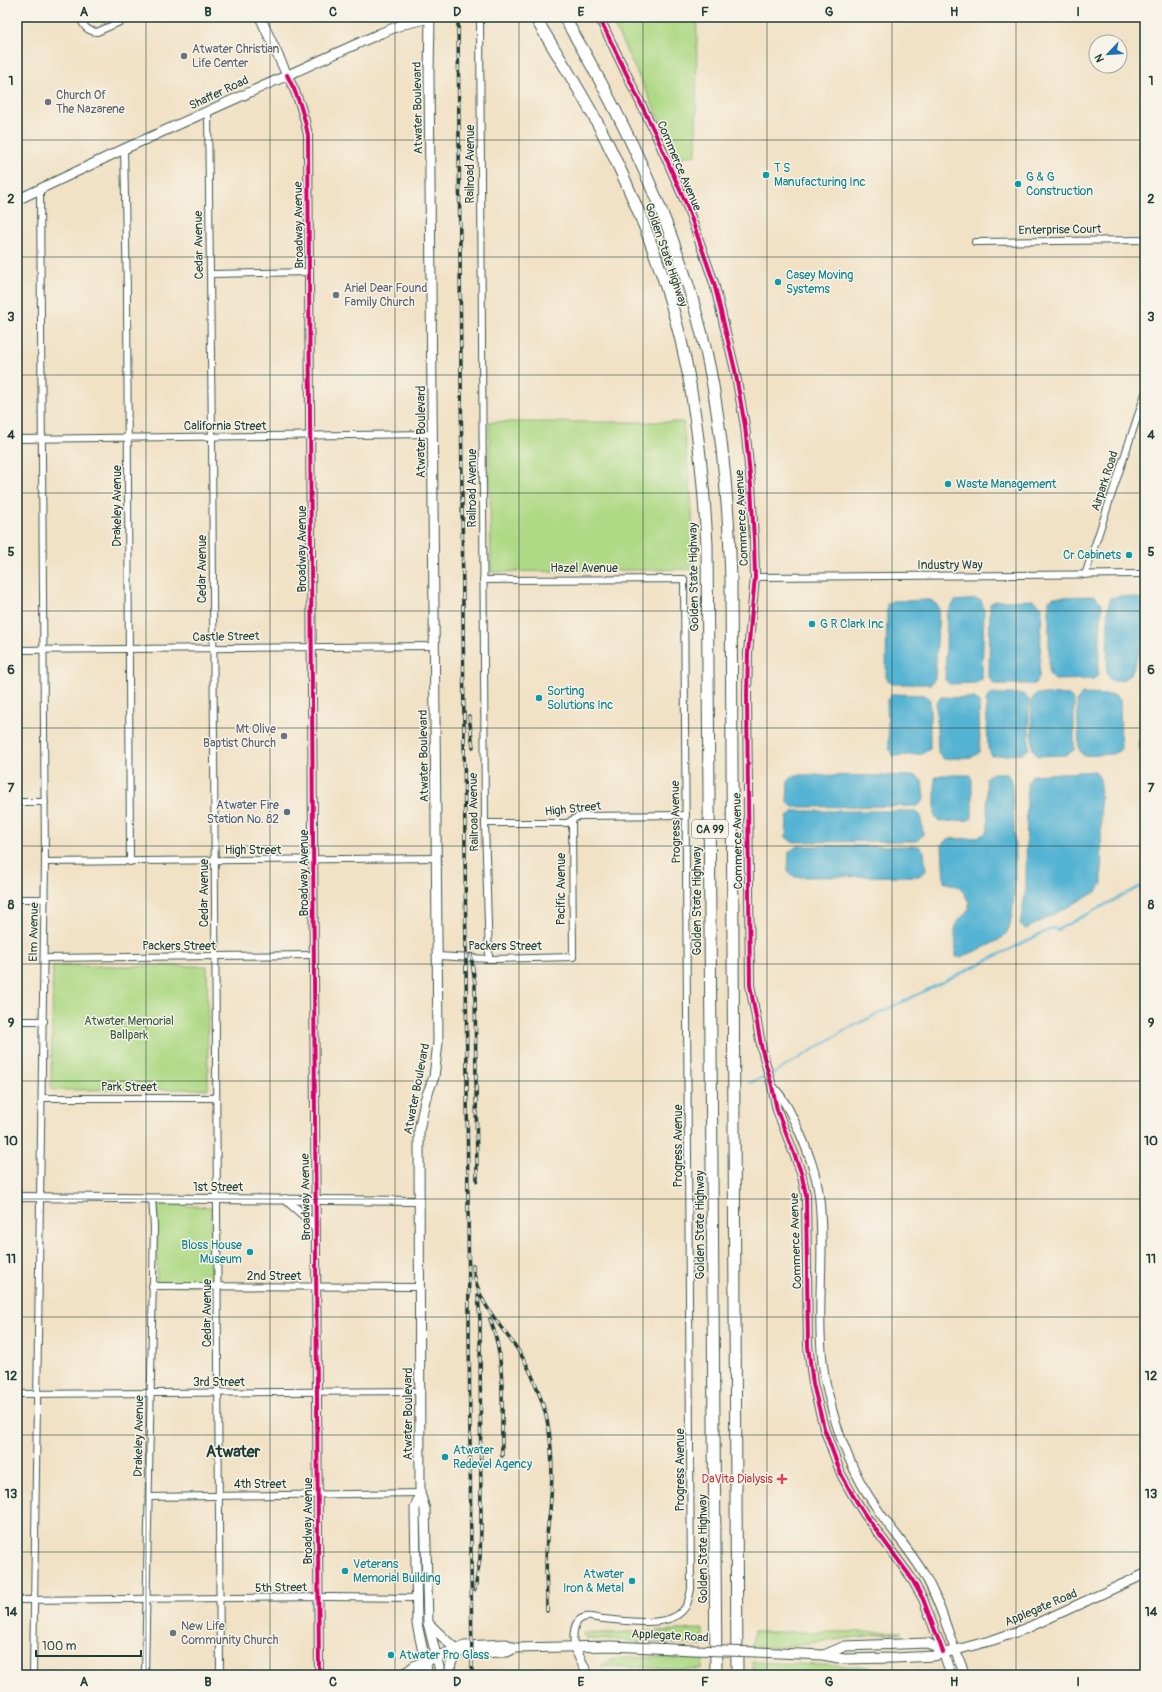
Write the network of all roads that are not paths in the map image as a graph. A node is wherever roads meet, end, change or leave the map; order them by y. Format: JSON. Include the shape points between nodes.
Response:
{"nodes":[{"id":1,"x":80,"y":17,"type":"edge"},
{"id":2,"x":131,"y":17,"type":"edge"},
{"id":3,"x":260,"y":17,"type":"edge"},
{"id":4,"x":432,"y":17,"type":"edge"},
{"id":5,"x":480,"y":17,"type":"edge"},
{"id":6,"x":535,"y":17,"type":"edge"},
{"id":7,"x":564,"y":17,"type":"edge"},
{"id":8,"x":599,"y":17,"type":"edge"},
{"id":9,"x":287,"y":75,"type":"junction"},
{"id":10,"x":208,"y":112,"type":"junction"},
{"id":11,"x":124,"y":149,"type":"junction"},
{"id":12,"x":40,"y":189,"type":"junction"},
{"id":13,"x":17,"y":200,"type":"edge"},
{"id":14,"x":1145,"y":240,"type":"edge"},
{"id":15,"x":975,"y":242,"type":"dead end"},
{"id":16,"x":310,"y":272,"type":"junction"},
{"id":17,"x":211,"y":274,"type":"junction"},
{"id":18,"x":1145,"y":394,"type":"edge"},
{"id":19,"x":433,"y":434,"type":"junction"},
{"id":20,"x":311,"y":436,"type":"junction"},
{"id":21,"x":212,"y":437,"type":"junction"},
{"id":22,"x":42,"y":438,"type":"junction"},
{"id":23,"x":128,"y":438,"type":"junction"},
{"id":24,"x":17,"y":439,"type":"edge"},
{"id":25,"x":1145,"y":574,"type":"edge"},
{"id":26,"x":1085,"y":576,"type":"junction"},
{"id":27,"x":755,"y":577,"type":"junction"},
{"id":28,"x":684,"y":579,"type":"joint"},
{"id":29,"x":483,"y":580,"type":"junction"},
{"id":30,"x":434,"y":646,"type":"junction"},
{"id":31,"x":313,"y":647,"type":"junction"},
{"id":32,"x":213,"y":648,"type":"junction"},
{"id":33,"x":129,"y":649,"type":"junction"},
{"id":34,"x":17,"y":650,"type":"edge"},
{"id":35,"x":44,"y":650,"type":"junction"},
{"id":36,"x":17,"y":802,"type":"edge"},
{"id":37,"x":46,"y":802,"type":"junction"},
{"id":38,"x":686,"y":816,"type":"junction"},
{"id":39,"x":572,"y":820,"type":"junction"},
{"id":40,"x":485,"y":824,"type":"junction"},
{"id":41,"x":437,"y":858,"type":"junction"},
{"id":42,"x":314,"y":860,"type":"junction"},
{"id":43,"x":215,"y":861,"type":"junction"},
{"id":44,"x":45,"y":862,"type":"junction"},
{"id":45,"x":130,"y":862,"type":"junction"},
{"id":46,"x":17,"y":899,"type":"edge"},
{"id":47,"x":45,"y":899,"type":"junction"},
{"id":48,"x":314,"y":956,"type":"junction"},
{"id":49,"x":438,"y":956,"type":"junction"},
{"id":50,"x":215,"y":957,"type":"junction"},
{"id":51,"x":573,"y":957,"type":"joint"},
{"id":52,"x":44,"y":958,"type":"junction"},
{"id":53,"x":489,"y":959,"type":"junction"},
{"id":54,"x":17,"y":1021,"type":"edge"},
{"id":55,"x":44,"y":1021,"type":"junction"},
{"id":56,"x":772,"y":1086,"type":"junction"},
{"id":57,"x":43,"y":1098,"type":"junction"},
{"id":58,"x":216,"y":1098,"type":"junction"},
{"id":59,"x":17,"y":1197,"type":"edge"},
{"id":60,"x":41,"y":1197,"type":"junction"},
{"id":61,"x":152,"y":1198,"type":"junction"},
{"id":62,"x":217,"y":1199,"type":"junction"},
{"id":63,"x":285,"y":1199,"type":"junction"},
{"id":64,"x":316,"y":1200,"type":"junction"},
{"id":65,"x":419,"y":1201,"type":"junction"},
{"id":66,"x":316,"y":1229,"type":"junction"},
{"id":67,"x":152,"y":1286,"type":"junction"},
{"id":68,"x":218,"y":1287,"type":"junction"},
{"id":69,"x":317,"y":1287,"type":"junction"},
{"id":70,"x":420,"y":1287,"type":"junction"},
{"id":71,"x":420,"y":1391,"type":"junction"},
{"id":72,"x":318,"y":1392,"type":"junction"},
{"id":73,"x":150,"y":1393,"type":"junction"},
{"id":74,"x":218,"y":1393,"type":"junction"},
{"id":75,"x":17,"y":1394,"type":"edge"},
{"id":76,"x":38,"y":1394,"type":"junction"},
{"id":77,"x":420,"y":1493,"type":"junction"},
{"id":78,"x":318,"y":1495,"type":"junction"},
{"id":79,"x":219,"y":1496,"type":"junction"},
{"id":80,"x":148,"y":1498,"type":"junction"},
{"id":81,"x":1145,"y":1574,"type":"edge"},
{"id":82,"x":319,"y":1597,"type":"junction"},
{"id":83,"x":219,"y":1598,"type":"junction"},
{"id":84,"x":416,"y":1598,"type":"junction"},
{"id":85,"x":147,"y":1599,"type":"junction"},
{"id":86,"x":17,"y":1600,"type":"edge"},
{"id":87,"x":35,"y":1600,"type":"junction"},
{"id":88,"x":428,"y":1624,"type":"junction"},
{"id":89,"x":716,"y":1644,"type":"junction"},
{"id":90,"x":574,"y":1646,"type":"junction"},
{"id":91,"x":458,"y":1649,"type":"junction"},
{"id":92,"x":955,"y":1650,"type":"junction"},
{"id":93,"x":943,"y":1652,"type":"junction"},
{"id":94,"x":823,"y":1655,"type":"junction"},
{"id":95,"x":437,"y":1657,"type":"junction"},
{"id":96,"x":426,"y":1663,"type":"junction"},
{"id":97,"x":33,"y":1675,"type":"edge"},
{"id":98,"x":145,"y":1675,"type":"edge"},
{"id":99,"x":220,"y":1675,"type":"edge"},
{"id":100,"x":320,"y":1675,"type":"edge"},
{"id":101,"x":404,"y":1675,"type":"edge"},
{"id":102,"x":417,"y":1675,"type":"edge"},
{"id":103,"x":428,"y":1675,"type":"edge"},
{"id":104,"x":441,"y":1675,"type":"edge"},
{"id":105,"x":449,"y":1675,"type":"edge"},
{"id":106,"x":588,"y":1675,"type":"edge"},
{"id":107,"x":709,"y":1675,"type":"edge"},
{"id":108,"x":716,"y":1675,"type":"edge"},
{"id":109,"x":737,"y":1675,"type":"edge"},
{"id":110,"x":951,"y":1675,"type":"edge"},
{"id":111,"x":965,"y":1675,"type":"edge"}],
"edges":[{"from":1,"to":2,"type":"street","via":[[83,25],[92,32]]},
{"from":3,"to":9,"type":"main road"},
{"from":4,"to":9,"type":"main road","name":"Shaffer Road","via":[[404,24]]},
{"from":4,"to":19,"type":"main road","name":"Atwater Boulevard","via":[[429,73]]},
{"from":5,"to":29,"type":"street","name":"Railroad Avenue"},
{"from":6,"to":89,"type":"highway","name":"Golden State Highway","number":"CA 99","via":[[598,125],[638,211],[674,317],[686,367],[700,449],[707,545]]},
{"from":7,"to":109,"type":"highway","name":"Golden State Highway","number":"CA 99","via":[[611,101],[649,179],[677,251],[699,324],[713,385],[729,513]]},
{"from":8,"to":27,"type":"street","name":"Commerce Avenue","via":[[687,206],[714,283],[744,426],[751,486]]},
{"from":9,"to":10,"type":"main road","name":"Shaffer Road"},
{"from":9,"to":16,"type":"street","name":"Broadway Avenue","via":[[304,110],[308,134]]},
{"from":10,"to":11,"type":"main road","name":"Shaffer Road"},
{"from":10,"to":17,"type":"street","name":"Cedar Avenue"},
{"from":11,"to":12,"type":"main road","name":"Shaffer Road"},
{"from":11,"to":23,"type":"street","name":"Drakeley Avenue"},
{"from":12,"to":13,"type":"main road","name":"Shaffer Road"},
{"from":12,"to":22,"type":"street","name":"Elm Avenue"},
{"from":14,"to":15,"type":"street","name":"Enterprise Court"},
{"from":16,"to":17,"type":"street"},
{"from":16,"to":20,"type":"street","name":"Broadway Avenue"},
{"from":17,"to":21,"type":"street","name":"Cedar Avenue"},
{"from":18,"to":26,"type":"street","name":"Airpark Road"},
{"from":19,"to":20,"type":"street","name":"California Street"},
{"from":19,"to":30,"type":"main road","name":"Atwater Boulevard"},
{"from":20,"to":21,"type":"street","name":"California Street"},
{"from":20,"to":31,"type":"street","name":"Broadway Avenue"},
{"from":21,"to":23,"type":"street","name":"California Street"},
{"from":21,"to":32,"type":"street","name":"Cedar Avenue"},
{"from":22,"to":23,"type":"street","name":"California Street"},
{"from":22,"to":24,"type":"street","name":"California Street"},
{"from":22,"to":35,"type":"street","name":"Elm Avenue"},
{"from":23,"to":33,"type":"street","name":"Drakeley Avenue"},
{"from":25,"to":26,"type":"street","name":"Industry Way"},
{"from":26,"to":27,"type":"street","name":"Industry Way"},
{"from":27,"to":56,"type":"street","name":"Commerce Avenue","via":[[747,695],[750,985],[756,1024]]},
{"from":28,"to":29,"type":"street","name":"Hazel Avenue"},
{"from":28,"to":38,"type":"street","name":"Progress Avenue"},
{"from":29,"to":40,"type":"street","name":"Railroad Avenue"},
{"from":30,"to":31,"type":"street","name":"Castle Street"},
{"from":30,"to":41,"type":"main road","name":"Atwater Boulevard"},
{"from":31,"to":32,"type":"street","name":"Castle Street"},
{"from":31,"to":42,"type":"street","name":"Broadway Avenue"},
{"from":32,"to":33,"type":"street","name":"Castle Street"},
{"from":32,"to":43,"type":"street","name":"Cedar Avenue"},
{"from":33,"to":35,"type":"street","name":"Castle Street"},
{"from":33,"to":45,"type":"street","name":"Drakeley Avenue"},
{"from":34,"to":35,"type":"street","name":"Castle Street"},
{"from":35,"to":37,"type":"street","name":"Elm Avenue"},
{"from":36,"to":37,"type":"street"},
{"from":37,"to":44,"type":"street","name":"Elm Avenue"},
{"from":38,"to":39,"type":"street","name":"High Street","via":[[580,816]]},
{"from":38,"to":90,"type":"street","name":"Progress Avenue","via":[[691,1588],[687,1605],[680,1613],[663,1621],[585,1617],[575,1626]]},
{"from":39,"to":40,"type":"street","name":"High Street","via":[[567,823]]},
{"from":39,"to":51,"type":"street","name":"Pacific Avenue"},
{"from":40,"to":53,"type":"street","name":"Railroad Avenue"},
{"from":41,"to":42,"type":"street","name":"High Street"},
{"from":41,"to":49,"type":"main road","name":"Atwater Boulevard"},
{"from":42,"to":43,"type":"street","name":"High Street"},
{"from":42,"to":48,"type":"street","name":"Broadway Avenue"},
{"from":43,"to":45,"type":"street","name":"High Street"},
{"from":43,"to":50,"type":"street","name":"Cedar Avenue"},
{"from":44,"to":45,"type":"street","name":"High Street"},
{"from":44,"to":47,"type":"street","name":"Elm Avenue"},
{"from":46,"to":47,"type":"street"},
{"from":47,"to":52,"type":"street","name":"Elm Avenue"},
{"from":48,"to":50,"type":"street","name":"Packers Street"},
{"from":48,"to":64,"type":"street","name":"Broadway Avenue"},
{"from":49,"to":53,"type":"street","name":"Packers Street"},
{"from":49,"to":65,"type":"main road","name":"Atwater Boulevard","via":[[438,1043],[434,1077],[425,1100],[419,1130]]},
{"from":50,"to":52,"type":"street","name":"Packers Street"},
{"from":50,"to":58,"type":"street","name":"Cedar Avenue"},
{"from":51,"to":53,"type":"street","name":"Packers Street"},
{"from":52,"to":55,"type":"street","name":"Elm Avenue"},
{"from":54,"to":55,"type":"street"},
{"from":55,"to":57,"type":"street","name":"Elm Avenue"},
{"from":56,"to":92,"type":"street","name":"Commerce Avenue","via":[[786,1104],[814,1172],[820,1218],[822,1348],[827,1392],[839,1433],[866,1493],[914,1558],[930,1586]]},
{"from":56,"to":93,"type":"street","name":"Commerce Avenue","via":[[777,1110],[801,1172],[806,1195],[808,1346],[813,1384],[824,1428],[855,1499],[910,1576],[923,1599]]},
{"from":57,"to":58,"type":"street","name":"Park Street"},
{"from":57,"to":60,"type":"street","name":"Elm Avenue"},
{"from":58,"to":62,"type":"street","name":"Cedar Avenue"},
{"from":59,"to":60,"type":"street","name":"1st Street"},
{"from":60,"to":61,"type":"street","name":"1st Street"},
{"from":60,"to":76,"type":"street","name":"Elm Avenue"},
{"from":61,"to":62,"type":"street","name":"1st Street"},
{"from":61,"to":67,"type":"street","name":"Drakeley Avenue"},
{"from":62,"to":63,"type":"street","name":"1st Street"},
{"from":62,"to":68,"type":"street","name":"Cedar Avenue"},
{"from":63,"to":64,"type":"street","name":"1st Street"},
{"from":63,"to":66,"type":"street"},
{"from":64,"to":65,"type":"street","name":"1st Street"},
{"from":64,"to":66,"type":"street","name":"Broadway Avenue"},
{"from":65,"to":70,"type":"main road","name":"Atwater Boulevard"},
{"from":66,"to":69,"type":"street","name":"Broadway Avenue"},
{"from":67,"to":68,"type":"street","name":"2nd Street"},
{"from":67,"to":73,"type":"street","name":"Drakeley Avenue"},
{"from":68,"to":69,"type":"street","name":"2nd Street"},
{"from":68,"to":74,"type":"street","name":"Cedar Avenue"},
{"from":69,"to":70,"type":"street","name":"2nd Street"},
{"from":69,"to":72,"type":"street","name":"Broadway Avenue"},
{"from":70,"to":71,"type":"main road","name":"Atwater Boulevard"},
{"from":71,"to":72,"type":"street","name":"3rd Street"},
{"from":71,"to":77,"type":"main road","name":"Atwater Boulevard"},
{"from":72,"to":74,"type":"street","name":"3rd Street"},
{"from":72,"to":78,"type":"street","name":"Broadway Avenue"},
{"from":73,"to":74,"type":"street","name":"3rd Street"},
{"from":73,"to":76,"type":"street","name":"3rd Street"},
{"from":73,"to":80,"type":"street","name":"Drakeley Avenue"},
{"from":74,"to":79,"type":"street","name":"Cedar Avenue"},
{"from":75,"to":76,"type":"street","name":"3rd Street"},
{"from":76,"to":87,"type":"street","name":"Elm Avenue"},
{"from":77,"to":78,"type":"street","name":"4th Street"},
{"from":77,"to":84,"type":"main road","name":"Atwater Boulevard","via":[[415,1508]]},
{"from":77,"to":88,"type":"main road","name":"Atwater Boulevard","via":[[424,1508]]},
{"from":78,"to":79,"type":"street","name":"4th Street"},
{"from":78,"to":82,"type":"street","name":"Broadway Avenue"},
{"from":79,"to":80,"type":"street","name":"4th Street"},
{"from":79,"to":83,"type":"street","name":"Cedar Avenue"},
{"from":80,"to":85,"type":"street","name":"Drakeley Avenue"},
{"from":81,"to":92,"type":"main road","name":"Applegate Road","via":[[1028,1628]]},
{"from":82,"to":83,"type":"street","name":"5th Street"},
{"from":82,"to":84,"type":"street","name":"5th Street"},
{"from":82,"to":100,"type":"street","name":"Broadway Avenue"},
{"from":83,"to":85,"type":"street","name":"5th Street"},
{"from":83,"to":99,"type":"street","name":"Cedar Avenue"},
{"from":84,"to":96,"type":"main road","name":"Atwater Boulevard","via":[[419,1635]]},
{"from":85,"to":87,"type":"street","name":"5th Street"},
{"from":85,"to":98,"type":"street","name":"Drakeley Avenue"},
{"from":86,"to":87,"type":"street","name":"5th Street"},
{"from":87,"to":97,"type":"street","name":"Elm Avenue"},
{"from":88,"to":91,"type":"main road"},
{"from":88,"to":95,"type":"main road","name":"Atwater Boulevard"},
{"from":89,"to":107,"type":"highway"},
{"from":89,"to":108,"type":"highway","name":"Golden State Highway","number":"CA 99"},
{"from":90,"to":91,"type":"main road","name":"Applegate Road","via":[[515,1648],[506,1644],[464,1646]]},
{"from":90,"to":94,"type":"main road","name":"Applegate Road","bridge":true},
{"from":90,"to":106,"type":"main road"},
{"from":91,"to":95,"type":"main road","name":"Applegate Road"},
{"from":91,"to":105,"type":"main road","via":[[451,1663]]},
{"from":92,"to":93,"type":"main road","name":"Applegate Road"},
{"from":92,"to":111,"type":"main road"},
{"from":93,"to":94,"type":"main road","name":"Applegate Road","via":[[934,1656],[894,1658],[844,1659]]},
{"from":93,"to":94,"type":"main road","name":"Applegate Road","via":[[928,1643],[845,1646]]},
{"from":93,"to":110,"type":"main road"},
{"from":95,"to":96,"type":"main road","name":"Applegate Road"},
{"from":95,"to":104,"type":"main road","name":"Atwater Boulevard"},
{"from":96,"to":101,"type":"main road","name":"Applegate Road","via":[[414,1666]]},
{"from":96,"to":102,"type":"main road"},
{"from":96,"to":103,"type":"main road","name":"Atwater Boulevard"}]}
